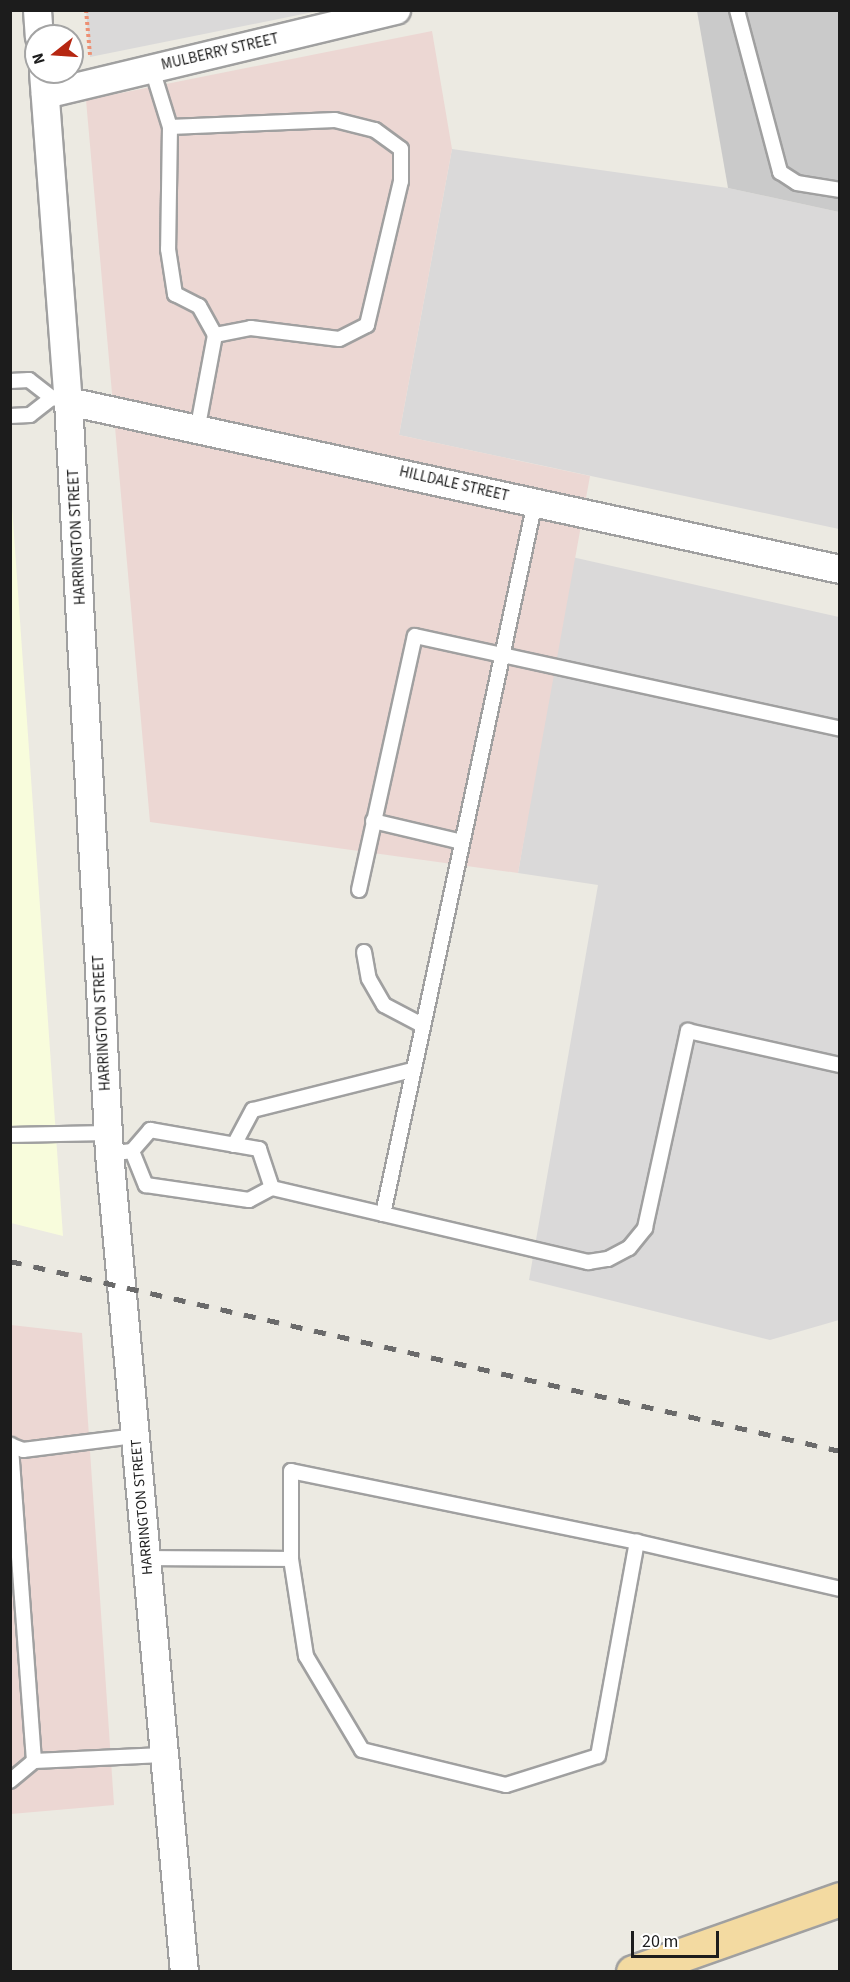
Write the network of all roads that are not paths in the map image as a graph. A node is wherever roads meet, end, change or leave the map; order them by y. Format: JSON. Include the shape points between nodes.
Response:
{"nodes":[{"id":1,"x":396,"y":10,"type":"edge"},
{"id":2,"x":737,"y":10,"type":"edge"},
{"id":3,"x":152,"y":69,"type":"junction"},
{"id":4,"x":84,"y":78,"type":"edge"},
{"id":5,"x":44,"y":84,"type":"edge"},
{"id":6,"x":170,"y":126,"type":"junction"},
{"id":7,"x":840,"y":190,"type":"edge"},
{"id":8,"x":215,"y":335,"type":"junction"},
{"id":9,"x":10,"y":381,"type":"edge"},
{"id":10,"x":60,"y":400,"type":"junction"},
{"id":11,"x":10,"y":416,"type":"edge"},
{"id":12,"x":198,"y":426,"type":"junction"},
{"id":13,"x":535,"y":502,"type":"junction"},
{"id":14,"x":840,"y":569,"type":"edge"},
{"id":15,"x":502,"y":655,"type":"junction"},
{"id":16,"x":840,"y":729,"type":"edge"},
{"id":17,"x":373,"y":820,"type":"junction"},
{"id":18,"x":462,"y":842,"type":"junction"},
{"id":19,"x":359,"y":890,"type":"dead end"},
{"id":20,"x":364,"y":952,"type":"dead end"},
{"id":21,"x":422,"y":1025,"type":"junction"},
{"id":22,"x":840,"y":1065,"type":"edge"},
{"id":23,"x":412,"y":1070,"type":"junction"},
{"id":24,"x":10,"y":1135,"type":"edge"},
{"id":25,"x":234,"y":1145,"type":"junction"},
{"id":26,"x":116,"y":1146,"type":"junction"},
{"id":27,"x":272,"y":1188,"type":"junction"},
{"id":28,"x":383,"y":1214,"type":"junction"},
{"id":29,"x":136,"y":1436,"type":"junction"},
{"id":30,"x":11,"y":1445,"type":"edge"},
{"id":31,"x":638,"y":1542,"type":"junction"},
{"id":32,"x":146,"y":1558,"type":"junction"},
{"id":33,"x":291,"y":1559,"type":"junction"},
{"id":34,"x":840,"y":1589,"type":"edge"},
{"id":35,"x":163,"y":1755,"type":"junction"},
{"id":36,"x":34,"y":1761,"type":"junction"},
{"id":37,"x":10,"y":1781,"type":"edge"},
{"id":38,"x":840,"y":1899,"type":"edge"},
{"id":39,"x":184,"y":1971,"type":"edge"},
{"id":40,"x":633,"y":1971,"type":"edge"}],
"edges":[{"from":1,"to":3,"type":"street","name":"MULBERRY STREET"},
{"from":2,"to":7,"type":"lane","via":[[780,172],[797,183]]},
{"from":3,"to":4,"type":"street","name":"MULBERRY STREET"},
{"from":3,"to":6,"type":"lane"},
{"from":5,"to":10,"type":"street","name":"HARRINGTON STREET"},
{"from":6,"to":8,"type":"lane","via":[[168,249],[175,294],[199,306]]},
{"from":6,"to":8,"type":"lane","via":[[335,120],[375,130],[401,149],[401,181],[367,325],[339,339],[251,328]]},
{"from":8,"to":12,"type":"lane"},
{"from":9,"to":10,"type":"lane","via":[[29,380]]},
{"from":10,"to":11,"type":"lane","via":[[30,415]]},
{"from":10,"to":12,"type":"street","name":"HILLDALE STREET"},
{"from":10,"to":26,"type":"street","name":"HARRINGTON STREET"},
{"from":12,"to":13,"type":"street","name":"HILLDALE STREET"},
{"from":13,"to":14,"type":"street","name":"HILLDALE STREET"},
{"from":13,"to":15,"type":"lane"},
{"from":15,"to":16,"type":"lane"},
{"from":15,"to":17,"type":"lane","via":[[414,636]]},
{"from":15,"to":18,"type":"lane"},
{"from":17,"to":18,"type":"lane"},
{"from":17,"to":19,"type":"lane"},
{"from":18,"to":21,"type":"lane"},
{"from":20,"to":21,"type":"lane","via":[[369,979],[384,1005]]},
{"from":21,"to":23,"type":"lane"},
{"from":22,"to":28,"type":"lane","via":[[688,1031],[645,1228],[629,1248],[608,1259],[588,1262]]},
{"from":23,"to":25,"type":"lane","via":[[253,1110]]},
{"from":23,"to":28,"type":"lane"},
{"from":24,"to":26,"type":"lane"},
{"from":25,"to":26,"type":"lane","via":[[150,1130]]},
{"from":25,"to":27,"type":"lane","via":[[259,1149]]},
{"from":26,"to":27,"type":"lane","via":[[146,1185],[249,1200]]},
{"from":26,"to":29,"type":"street","name":"HARRINGTON STREET"},
{"from":27,"to":28,"type":"lane"},
{"from":29,"to":30,"type":"lane","via":[[23,1450]]},
{"from":29,"to":32,"type":"street","name":"HARRINGTON STREET"},
{"from":30,"to":36,"type":"lane"},
{"from":31,"to":33,"type":"lane","via":[[291,1471]]},
{"from":31,"to":33,"type":"lane","via":[[598,1756],[506,1785],[362,1750],[306,1656]]},
{"from":31,"to":34,"type":"lane"},
{"from":32,"to":33,"type":"lane"},
{"from":32,"to":35,"type":"street","name":"HARRINGTON STREET"},
{"from":35,"to":36,"type":"lane"},
{"from":35,"to":39,"type":"street","name":"HARRINGTON STREET"},
{"from":36,"to":37,"type":"lane"},
{"from":38,"to":40,"type":"main road"}]}
